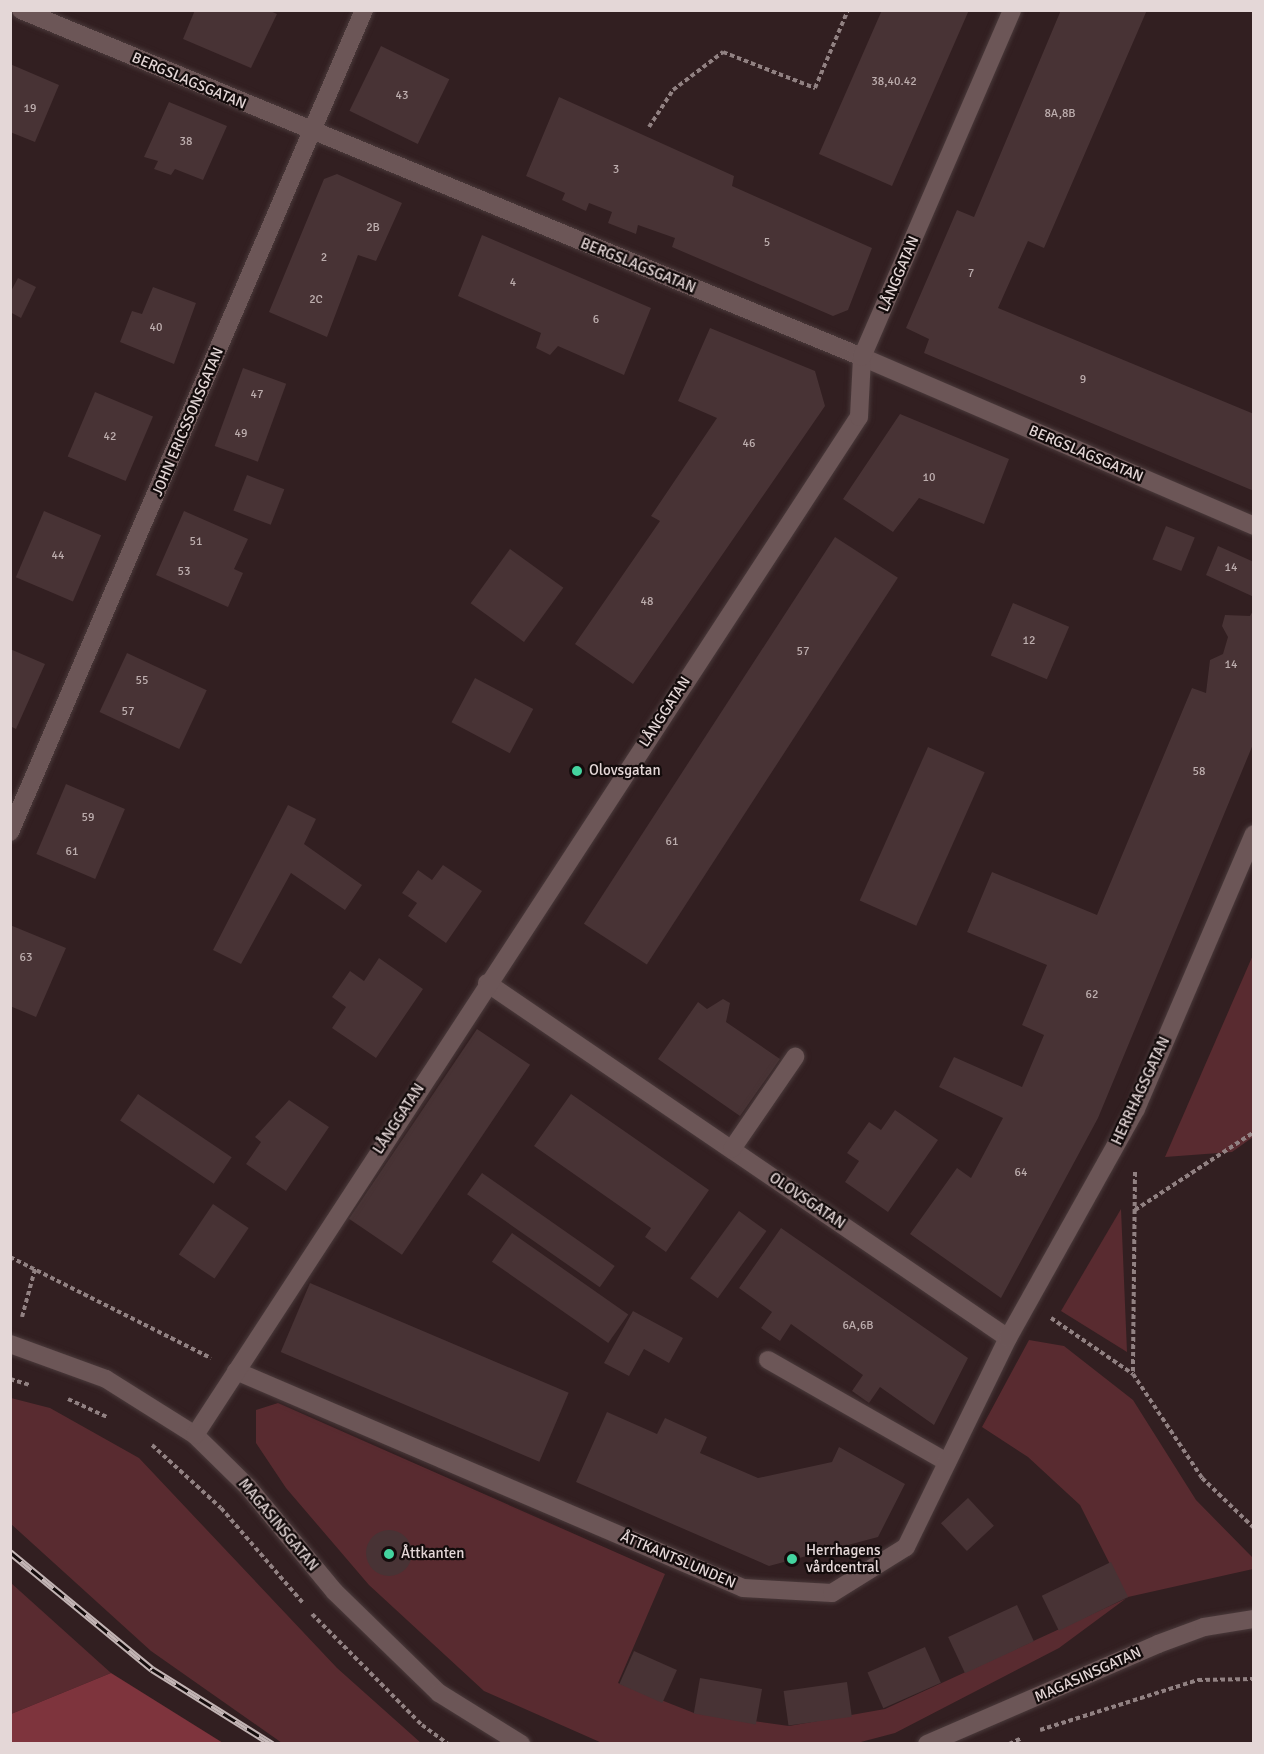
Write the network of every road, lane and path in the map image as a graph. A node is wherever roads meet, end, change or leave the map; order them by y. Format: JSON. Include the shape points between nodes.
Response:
{"nodes":[{"id":1,"x":21,"y":10,"type":"edge"},
{"id":2,"x":364,"y":10,"type":"edge"},
{"id":3,"x":848,"y":10,"type":"edge"},
{"id":4,"x":1012,"y":10,"type":"edge"},
{"id":5,"x":649,"y":127,"type":"dead end"},
{"id":6,"x":313,"y":132,"type":"junction"},
{"id":7,"x":862,"y":357,"type":"junction"},
{"id":8,"x":1254,"y":526,"type":"edge"},
{"id":9,"x":10,"y":832,"type":"edge"},
{"id":10,"x":1254,"y":834,"type":"edge"},
{"id":11,"x":488,"y":983,"type":"junction"},
{"id":12,"x":795,"y":1057,"type":"dead end"},
{"id":13,"x":1254,"y":1132,"type":"edge"},
{"id":14,"x":732,"y":1149,"type":"junction"},
{"id":15,"x":1135,"y":1165,"type":"dead end"},
{"id":16,"x":1135,"y":1210,"type":"junction"},
{"id":17,"x":10,"y":1257,"type":"edge"},
{"id":18,"x":35,"y":1269,"type":"junction"},
{"id":19,"x":1031,"y":1304,"type":"junction"},
{"id":20,"x":1008,"y":1338,"type":"junction"},
{"id":21,"x":13,"y":1345,"type":"edge"},
{"id":22,"x":768,"y":1360,"type":"dead end"},
{"id":23,"x":236,"y":1371,"type":"junction"},
{"id":24,"x":1133,"y":1374,"type":"junction"},
{"id":25,"x":10,"y":1379,"type":"edge"},
{"id":26,"x":43,"y":1389,"type":"dead end"},
{"id":27,"x":62,"y":1397,"type":"dead end"},
{"id":28,"x":118,"y":1423,"type":"dead end"},
{"id":29,"x":195,"y":1435,"type":"junction"},
{"id":30,"x":144,"y":1439,"type":"dead end"},
{"id":31,"x":947,"y":1462,"type":"junction"},
{"id":32,"x":1254,"y":1528,"type":"edge"},
{"id":33,"x":1254,"y":1619,"type":"edge"},
{"id":34,"x":1254,"y":1679,"type":"edge"},
{"id":35,"x":448,"y":1743,"type":"edge"},
{"id":36,"x":521,"y":1743,"type":"edge"},
{"id":37,"x":927,"y":1743,"type":"edge"},
{"id":38,"x":1009,"y":1743,"type":"edge"}],
"edges":[{"from":1,"to":6,"type":"street","name":"BERGSLAGSGATAN"},
{"from":2,"to":6,"type":"street","name":"JOHN ERICSSONSGATAN"},
{"from":3,"to":5,"type":"path","via":[[815,88],[723,52],[673,90]]},
{"from":4,"to":7,"type":"street","name":"LÅNGGATAN"},
{"from":6,"to":7,"type":"street","name":"BERGSLAGSGATAN"},
{"from":6,"to":9,"type":"street","name":"JOHN ERICSSONSGATAN"},
{"from":7,"to":8,"type":"street","name":"BERGSLAGSGATAN"},
{"from":7,"to":11,"type":"street","name":"LÅNGGATAN","via":[[858,417]]},
{"from":10,"to":19,"type":"street","name":"HERRHAGSGATAN","via":[[1136,1109]]},
{"from":11,"to":14,"type":"street","name":"OLOVSGATAN"},
{"from":11,"to":23,"type":"street","name":"LÅNGGATAN"},
{"from":12,"to":14,"type":"street"},
{"from":13,"to":16,"type":"path"},
{"from":14,"to":20,"type":"street","name":"OLOVSGATAN"},
{"from":15,"to":16,"type":"path"},
{"from":16,"to":24,"type":"path"},
{"from":17,"to":18,"type":"path"},
{"from":18,"to":21,"type":"path"},
{"from":18,"to":23,"type":"path"},
{"from":19,"to":20,"type":"street","name":"HERRHAGSGATAN"},
{"from":19,"to":24,"type":"path"},
{"from":20,"to":31,"type":"street","name":"ÅTTKANTSLUNDEN"},
{"from":21,"to":29,"type":"street","name":"MAGASINSGATAN","via":[[106,1380]]},
{"from":22,"to":31,"type":"street"},
{"from":23,"to":29,"type":"street","name":"LÅNGGATAN"},
{"from":23,"to":31,"type":"street","name":"ÅTTKANTSLUNDEN","via":[[743,1588],[832,1593],[842,1587],[906,1547]]},
{"from":24,"to":32,"type":"path","via":[[1202,1478]]},
{"from":25,"to":26,"type":"path"},
{"from":27,"to":28,"type":"path"},
{"from":29,"to":36,"type":"street","name":"MAGASINSGATAN","via":[[248,1486],[335,1592],[439,1693]]},
{"from":30,"to":35,"type":"path","via":[[221,1508],[318,1621],[422,1725]]},
{"from":33,"to":37,"type":"street","name":"MAGASINSGATAN","via":[[1204,1628],[1158,1644]]},
{"from":34,"to":38,"type":"path","via":[[1222,1677],[1174,1686],[1117,1701]]}]}
